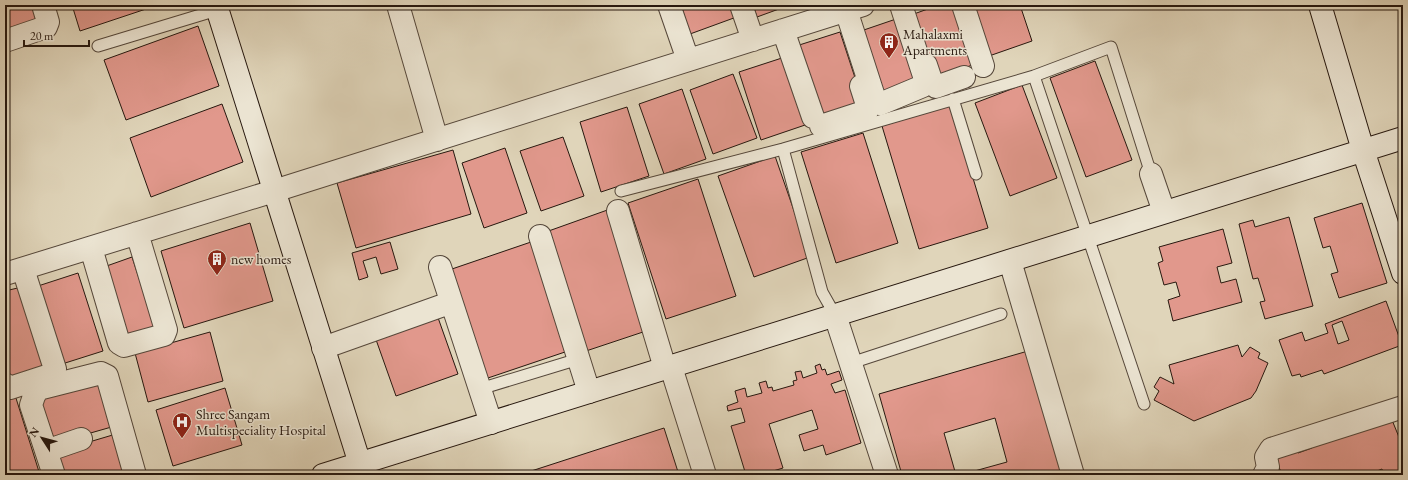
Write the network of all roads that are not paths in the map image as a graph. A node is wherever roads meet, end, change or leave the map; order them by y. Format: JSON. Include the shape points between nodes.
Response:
{"nodes":[{"id":1,"x":43,"y":5,"type":"edge"},
{"id":2,"x":398,"y":5,"type":"edge"},
{"id":3,"x":670,"y":5,"type":"edge"},
{"id":4,"x":741,"y":5,"type":"edge"},
{"id":5,"x":750,"y":5,"type":"edge"},
{"id":6,"x":901,"y":5,"type":"edge"},
{"id":7,"x":906,"y":5,"type":"edge"},
{"id":8,"x":963,"y":5,"type":"edge"},
{"id":9,"x":1320,"y":5,"type":"edge"},
{"id":10,"x":217,"y":8,"type":"edge"},
{"id":11,"x":843,"y":9,"type":"edge"},
{"id":12,"x":784,"y":30,"type":"junction"},
{"id":13,"x":757,"y":38,"type":"junction"},
{"id":14,"x":5,"y":41,"type":"edge"},
{"id":15,"x":98,"y":46,"type":"dead end"},
{"id":16,"x":688,"y":60,"type":"junction"},
{"id":17,"x":983,"y":66,"type":"dead end"},
{"id":18,"x":1034,"y":76,"type":"junction"},
{"id":19,"x":964,"y":77,"type":"dead end"},
{"id":20,"x":953,"y":99,"type":"junction"},
{"id":21,"x":1403,"y":138,"type":"edge"},
{"id":22,"x":437,"y":140,"type":"junction"},
{"id":23,"x":783,"y":149,"type":"junction"},
{"id":24,"x":1363,"y":150,"type":"junction"},
{"id":25,"x":976,"y":174,"type":"dead end"},
{"id":26,"x":1151,"y":174,"type":"joint"},
{"id":27,"x":274,"y":191,"type":"junction"},
{"id":28,"x":620,"y":201,"type":"joint"},
{"id":29,"x":1164,"y":212,"type":"junction"},
{"id":30,"x":137,"y":233,"type":"junction"},
{"id":31,"x":1088,"y":236,"type":"junction"},
{"id":32,"x":91,"y":248,"type":"junction"},
{"id":33,"x":1010,"y":261,"type":"junction"},
{"id":34,"x":19,"y":270,"type":"edge"},
{"id":35,"x":1403,"y":273,"type":"edge"},
{"id":36,"x":441,"y":306,"type":"junction"},
{"id":37,"x":1001,"y":314,"type":"dead end"},
{"id":38,"x":835,"y":315,"type":"junction"},
{"id":39,"x":323,"y":348,"type":"junction"},
{"id":40,"x":572,"y":361,"type":"junction"},
{"id":41,"x":851,"y":363,"type":"junction"},
{"id":42,"x":60,"y":364,"type":"dead end"},
{"id":43,"x":668,"y":367,"type":"junction"},
{"id":44,"x":5,"y":384,"type":"edge"},
{"id":45,"x":480,"y":389,"type":"junction"},
{"id":46,"x":585,"y":394,"type":"junction"},
{"id":47,"x":1144,"y":404,"type":"dead end"},
{"id":48,"x":1403,"y":407,"type":"edge"},
{"id":49,"x":485,"y":424,"type":"junction"},
{"id":50,"x":81,"y":439,"type":"dead end"},
{"id":51,"x":46,"y":451,"type":"junction"},
{"id":52,"x":362,"y":469,"type":"edge"},
{"id":53,"x":54,"y":475,"type":"edge"},
{"id":54,"x":135,"y":475,"type":"edge"},
{"id":55,"x":323,"y":475,"type":"edge"},
{"id":56,"x":705,"y":475,"type":"edge"},
{"id":57,"x":887,"y":475,"type":"edge"},
{"id":58,"x":1073,"y":475,"type":"edge"},
{"id":59,"x":1264,"y":475,"type":"edge"}],
"edges":[{"from":1,"to":14,"type":"street","via":[[48,22],[46,27]]},
{"from":2,"to":22,"type":"street"},
{"from":3,"to":16,"type":"street"},
{"from":4,"to":13,"type":"street"},
{"from":5,"to":13,"type":"street"},
{"from":6,"to":11,"type":"street","via":[[926,82],[923,86],[880,104],[876,103]]},
{"from":7,"to":19,"type":"street","via":[[932,83],[936,87]]},
{"from":8,"to":17,"type":"street"},
{"from":9,"to":24,"type":"street"},
{"from":10,"to":15,"type":"lane"},
{"from":10,"to":27,"type":"street"},
{"from":11,"to":12,"type":"street"},
{"from":11,"to":12,"type":"street","via":[[843,30],[867,111],[817,121]]},
{"from":12,"to":13,"type":"street"},
{"from":13,"to":16,"type":"street"},
{"from":16,"to":22,"type":"street"},
{"from":18,"to":20,"type":"lane"},
{"from":18,"to":26,"type":"lane","via":[[1111,48]]},
{"from":18,"to":31,"type":"lane"},
{"from":20,"to":23,"type":"lane"},
{"from":20,"to":25,"type":"lane"},
{"from":21,"to":24,"type":"street"},
{"from":22,"to":27,"type":"street"},
{"from":23,"to":28,"type":"lane"},
{"from":23,"to":38,"type":"lane","via":[[822,292]]},
{"from":24,"to":29,"type":"street"},
{"from":24,"to":35,"type":"street"},
{"from":26,"to":29,"type":"street"},
{"from":27,"to":30,"type":"street"},
{"from":27,"to":39,"type":"street"},
{"from":28,"to":43,"type":"street"},
{"from":29,"to":31,"type":"street"},
{"from":30,"to":32,"type":"street"},
{"from":30,"to":32,"type":"street","via":[[166,330],[164,335],[124,346],[119,344]]},
{"from":31,"to":33,"type":"street"},
{"from":31,"to":47,"type":"lane"},
{"from":32,"to":34,"type":"street"},
{"from":33,"to":38,"type":"street"},
{"from":33,"to":58,"type":"street"},
{"from":34,"to":42,"type":"street"},
{"from":34,"to":44,"type":"street","via":[[55,369],[53,374],[10,388]]},
{"from":36,"to":39,"type":"street"},
{"from":36,"to":45,"type":"street","via":[[435,268]]},
{"from":36,"to":49,"type":"street"},
{"from":37,"to":41,"type":"lane"},
{"from":38,"to":41,"type":"street"},
{"from":38,"to":43,"type":"street"},
{"from":39,"to":52,"type":"street"},
{"from":40,"to":45,"type":"lane"},
{"from":40,"to":46,"type":"street"},
{"from":40,"to":46,"type":"street","via":[[537,240]]},
{"from":41,"to":57,"type":"street"},
{"from":43,"to":46,"type":"street"},
{"from":43,"to":56,"type":"street"},
{"from":45,"to":49,"type":"street"},
{"from":46,"to":49,"type":"street"},
{"from":48,"to":59,"type":"street","via":[[1271,449],[1266,457],[1268,468]]},
{"from":49,"to":52,"type":"street"},
{"from":50,"to":51,"type":"street"},
{"from":51,"to":53,"type":"street"},
{"from":51,"to":54,"type":"street","via":[[31,406],[38,390],[101,373],[107,376]]},
{"from":52,"to":55,"type":"street"}]}
